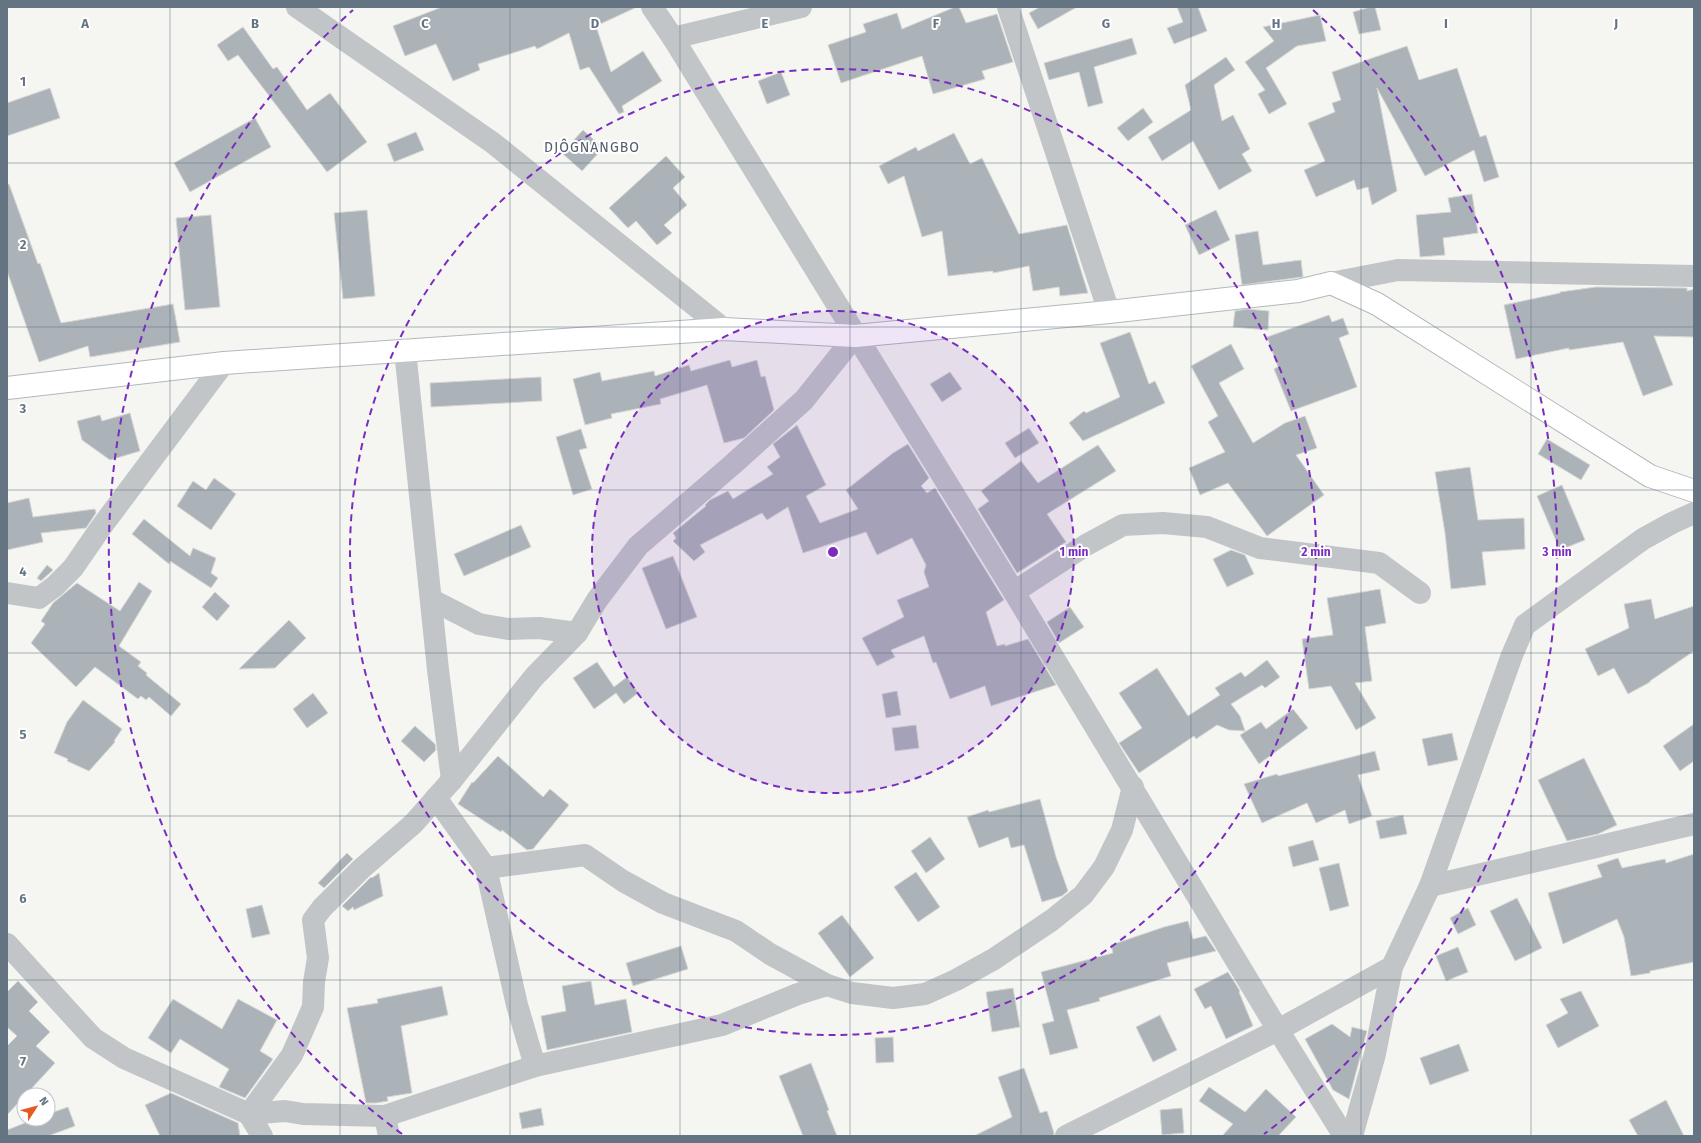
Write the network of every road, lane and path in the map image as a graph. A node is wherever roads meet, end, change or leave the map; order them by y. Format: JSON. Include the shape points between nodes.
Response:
{"nodes":[{"id":1,"x":297,"y":7,"type":"edge"},
{"id":2,"x":652,"y":7,"type":"edge"},
{"id":3,"x":801,"y":7,"type":"edge"},
{"id":4,"x":1008,"y":7,"type":"edge"},
{"id":5,"x":673,"y":38,"type":"junction"},
{"id":6,"x":1694,"y":276,"type":"edge"},
{"id":7,"x":1332,"y":282,"type":"junction"},
{"id":8,"x":1109,"y":312,"type":"junction"},
{"id":9,"x":724,"y":329,"type":"junction"},
{"id":10,"x":855,"y":336,"type":"junction"},
{"id":11,"x":405,"y":350,"type":"junction"},
{"id":12,"x":224,"y":364,"type":"junction"},
{"id":13,"x":7,"y":388,"type":"edge"},
{"id":14,"x":1694,"y":491,"type":"edge"},
{"id":15,"x":1694,"y":513,"type":"edge"},
{"id":16,"x":1014,"y":592,"type":"junction"},
{"id":17,"x":7,"y":593,"type":"edge"},
{"id":18,"x":1420,"y":594,"type":"dead end"},
{"id":19,"x":432,"y":600,"type":"junction"},
{"id":20,"x":577,"y":633,"type":"junction"},
{"id":21,"x":452,"y":780,"type":"junction"},
{"id":22,"x":1133,"y":787,"type":"junction"},
{"id":23,"x":436,"y":798,"type":"junction"},
{"id":24,"x":1694,"y":824,"type":"edge"},
{"id":25,"x":486,"y":868,"type":"junction"},
{"id":26,"x":1430,"y":886,"type":"junction"},
{"id":27,"x":7,"y":944,"type":"edge"},
{"id":28,"x":1392,"y":968,"type":"junction"},
{"id":29,"x":827,"y":984,"type":"junction"},
{"id":30,"x":1278,"y":1030,"type":"junction"},
{"id":31,"x":535,"y":1066,"type":"junction"},
{"id":32,"x":249,"y":1114,"type":"junction"},
{"id":33,"x":387,"y":1126,"type":"edge"},
{"id":34,"x":262,"y":1136,"type":"edge"},
{"id":35,"x":1066,"y":1136,"type":"edge"},
{"id":36,"x":1344,"y":1136,"type":"edge"},
{"id":37,"x":1352,"y":1136,"type":"edge"}],
"edges":[{"from":1,"to":9,"type":"street","via":[[493,143]]},
{"from":2,"to":5,"type":"street"},
{"from":3,"to":5,"type":"street"},
{"from":4,"to":8,"type":"street"},
{"from":5,"to":10,"type":"street"},
{"from":6,"to":7,"type":"street","via":[[1398,270]]},
{"from":7,"to":8,"type":"street","via":[[1298,291]]},
{"from":7,"to":14,"type":"street","via":[[1377,304],[1650,476]]},
{"from":8,"to":10,"type":"street"},
{"from":9,"to":10,"type":"street"},
{"from":9,"to":11,"type":"street"},
{"from":10,"to":16,"type":"street"},
{"from":10,"to":20,"type":"street","via":[[804,400],[638,546],[597,600]]},
{"from":11,"to":12,"type":"street"},
{"from":11,"to":19,"type":"street"},
{"from":12,"to":13,"type":"street"},
{"from":12,"to":17,"type":"street","via":[[106,520],[73,568],[39,598]]},
{"from":15,"to":26,"type":"street","via":[[1643,539],[1525,625]]},
{"from":16,"to":18,"type":"street","via":[[1086,545],[1123,525],[1163,523],[1207,527],[1260,548],[1379,563]]},
{"from":16,"to":22,"type":"street"},
{"from":19,"to":20,"type":"street","via":[[479,624],[508,629],[540,628]]},
{"from":19,"to":21,"type":"street"},
{"from":20,"to":21,"type":"street","via":[[534,677]]},
{"from":21,"to":23,"type":"street"},
{"from":22,"to":29,"type":"street","via":[[1122,830],[1104,867],[1082,895],[1052,920],[994,959],[925,994],[893,998],[852,993]]},
{"from":22,"to":30,"type":"street"},
{"from":23,"to":25,"type":"street"},
{"from":23,"to":32,"type":"street","via":[[413,824],[361,869],[322,908],[314,920],[318,958],[313,1007],[292,1054]]},
{"from":24,"to":26,"type":"street"},
{"from":25,"to":29,"type":"street","via":[[585,855],[623,881],[663,903],[736,931],[770,954]]},
{"from":25,"to":31,"type":"street","via":[[517,1005]]},
{"from":26,"to":28,"type":"street"},
{"from":27,"to":32,"type":"street","via":[[93,1038],[124,1058]]},
{"from":28,"to":30,"type":"street"},
{"from":28,"to":37,"type":"street","via":[[1375,1054]]},
{"from":29,"to":31,"type":"street","via":[[722,1025]]},
{"from":30,"to":35,"type":"street"},
{"from":30,"to":36,"type":"street"},
{"from":31,"to":33,"type":"street"},
{"from":32,"to":33,"type":"street","via":[[285,1111]]},
{"from":32,"to":34,"type":"street"}]}
